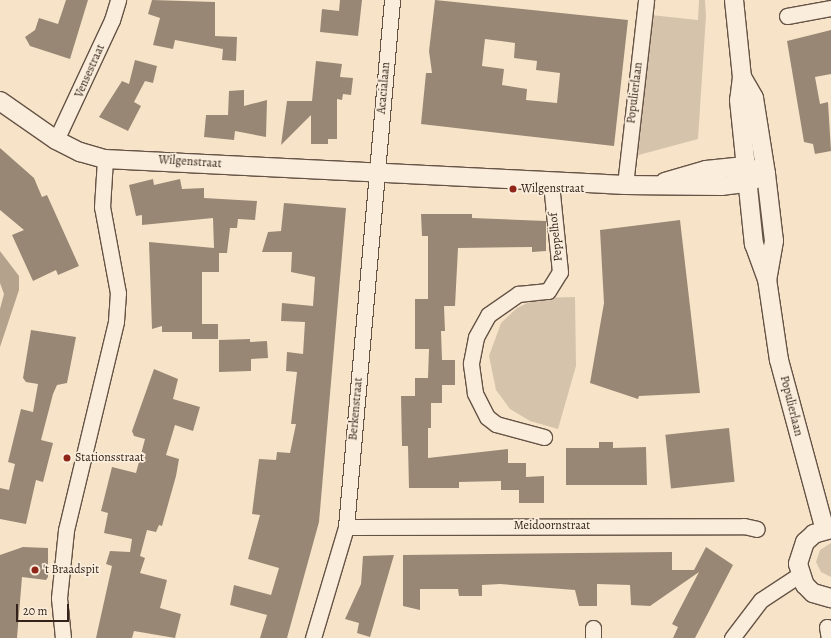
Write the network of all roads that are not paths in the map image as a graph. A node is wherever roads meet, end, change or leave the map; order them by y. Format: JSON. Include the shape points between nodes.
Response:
{"nodes":[{"id":1,"x":118,"y":0,"type":"edge"},
{"id":2,"x":392,"y":0,"type":"edge"},
{"id":3,"x":646,"y":0,"type":"edge"},
{"id":4,"x":734,"y":0,"type":"edge"},
{"id":5,"x":831,"y":8,"type":"edge"},
{"id":6,"x":787,"y":16,"type":"dead end"},
{"id":7,"x":742,"y":77,"type":"junction"},
{"id":8,"x":0,"y":101,"type":"edge"},
{"id":9,"x":56,"y":140,"type":"junction"},
{"id":10,"x":106,"y":159,"type":"junction"},
{"id":11,"x":766,"y":174,"type":"junction"},
{"id":12,"x":376,"y":175,"type":"junction"},
{"id":13,"x":746,"y":175,"type":"junction"},
{"id":14,"x":551,"y":184,"type":"junction"},
{"id":15,"x":624,"y":185,"type":"junction"},
{"id":16,"x":767,"y":280,"type":"junction"},
{"id":17,"x":544,"y":437,"type":"dead end"},
{"id":18,"x":346,"y":527,"type":"junction"},
{"id":19,"x":757,"y":529,"type":"dead end"},
{"id":20,"x":828,"y":529,"type":"edge"},
{"id":21,"x":799,"y":575,"type":"junction"},
{"id":22,"x":831,"y":598,"type":"edge"},
{"id":23,"x":63,"y":638,"type":"edge"},
{"id":24,"x":313,"y":638,"type":"edge"},
{"id":25,"x":732,"y":638,"type":"edge"}],
"edges":[{"from":1,"to":9,"type":"street","name":"Vensestraat","via":[[109,27]]},
{"from":2,"to":12,"type":"street","name":"Acacialaan"},
{"from":3,"to":15,"type":"street","name":"Populierlaan"},
{"from":4,"to":7,"type":"street","name":"Populierlaan"},
{"from":5,"to":6,"type":"street"},
{"from":7,"to":11,"type":"street","name":"Populierlaan","via":[[754,98]]},
{"from":7,"to":13,"type":"street","name":"Populierlaan","via":[[739,100]]},
{"from":8,"to":9,"type":"street"},
{"from":9,"to":10,"type":"street","name":"Wilgenstraat","via":[[80,152]]},
{"from":10,"to":12,"type":"street","name":"Wilgenstraat"},
{"from":10,"to":23,"type":"street","via":[[102,207],[118,293],[116,321],[66,530],[59,598]]},
{"from":11,"to":13,"type":"street","name":"Wilgenstraat"},
{"from":11,"to":16,"type":"street","name":"Populierlaan","via":[[774,241]]},
{"from":12,"to":14,"type":"street","name":"Wilgenstraat"},
{"from":12,"to":18,"type":"street","name":"Berkenstraat"},
{"from":13,"to":15,"type":"street","name":"Wilgenstraat","via":[[701,187],[663,183]]},
{"from":13,"to":16,"type":"street","name":"Populierlaan","via":[[754,244]]},
{"from":14,"to":15,"type":"street","name":"Wilgenstraat"},
{"from":14,"to":17,"type":"street","name":"Peppelhof","via":[[560,272],[548,291],[518,294],[488,315],[476,337],[471,363],[474,393],[487,417],[496,424]]},
{"from":16,"to":20,"type":"street","name":"Populierlaan","via":[[779,360]]},
{"from":18,"to":19,"type":"street","name":"Meidoornstraat","via":[[744,526]]},
{"from":18,"to":24,"type":"street","name":"Berkenstraat"},
{"from":20,"to":21,"type":"street","via":[[805,542],[798,564]]},
{"from":21,"to":22,"type":"street","via":[[813,592]]},
{"from":21,"to":25,"type":"street","via":[[762,600]]}]}
